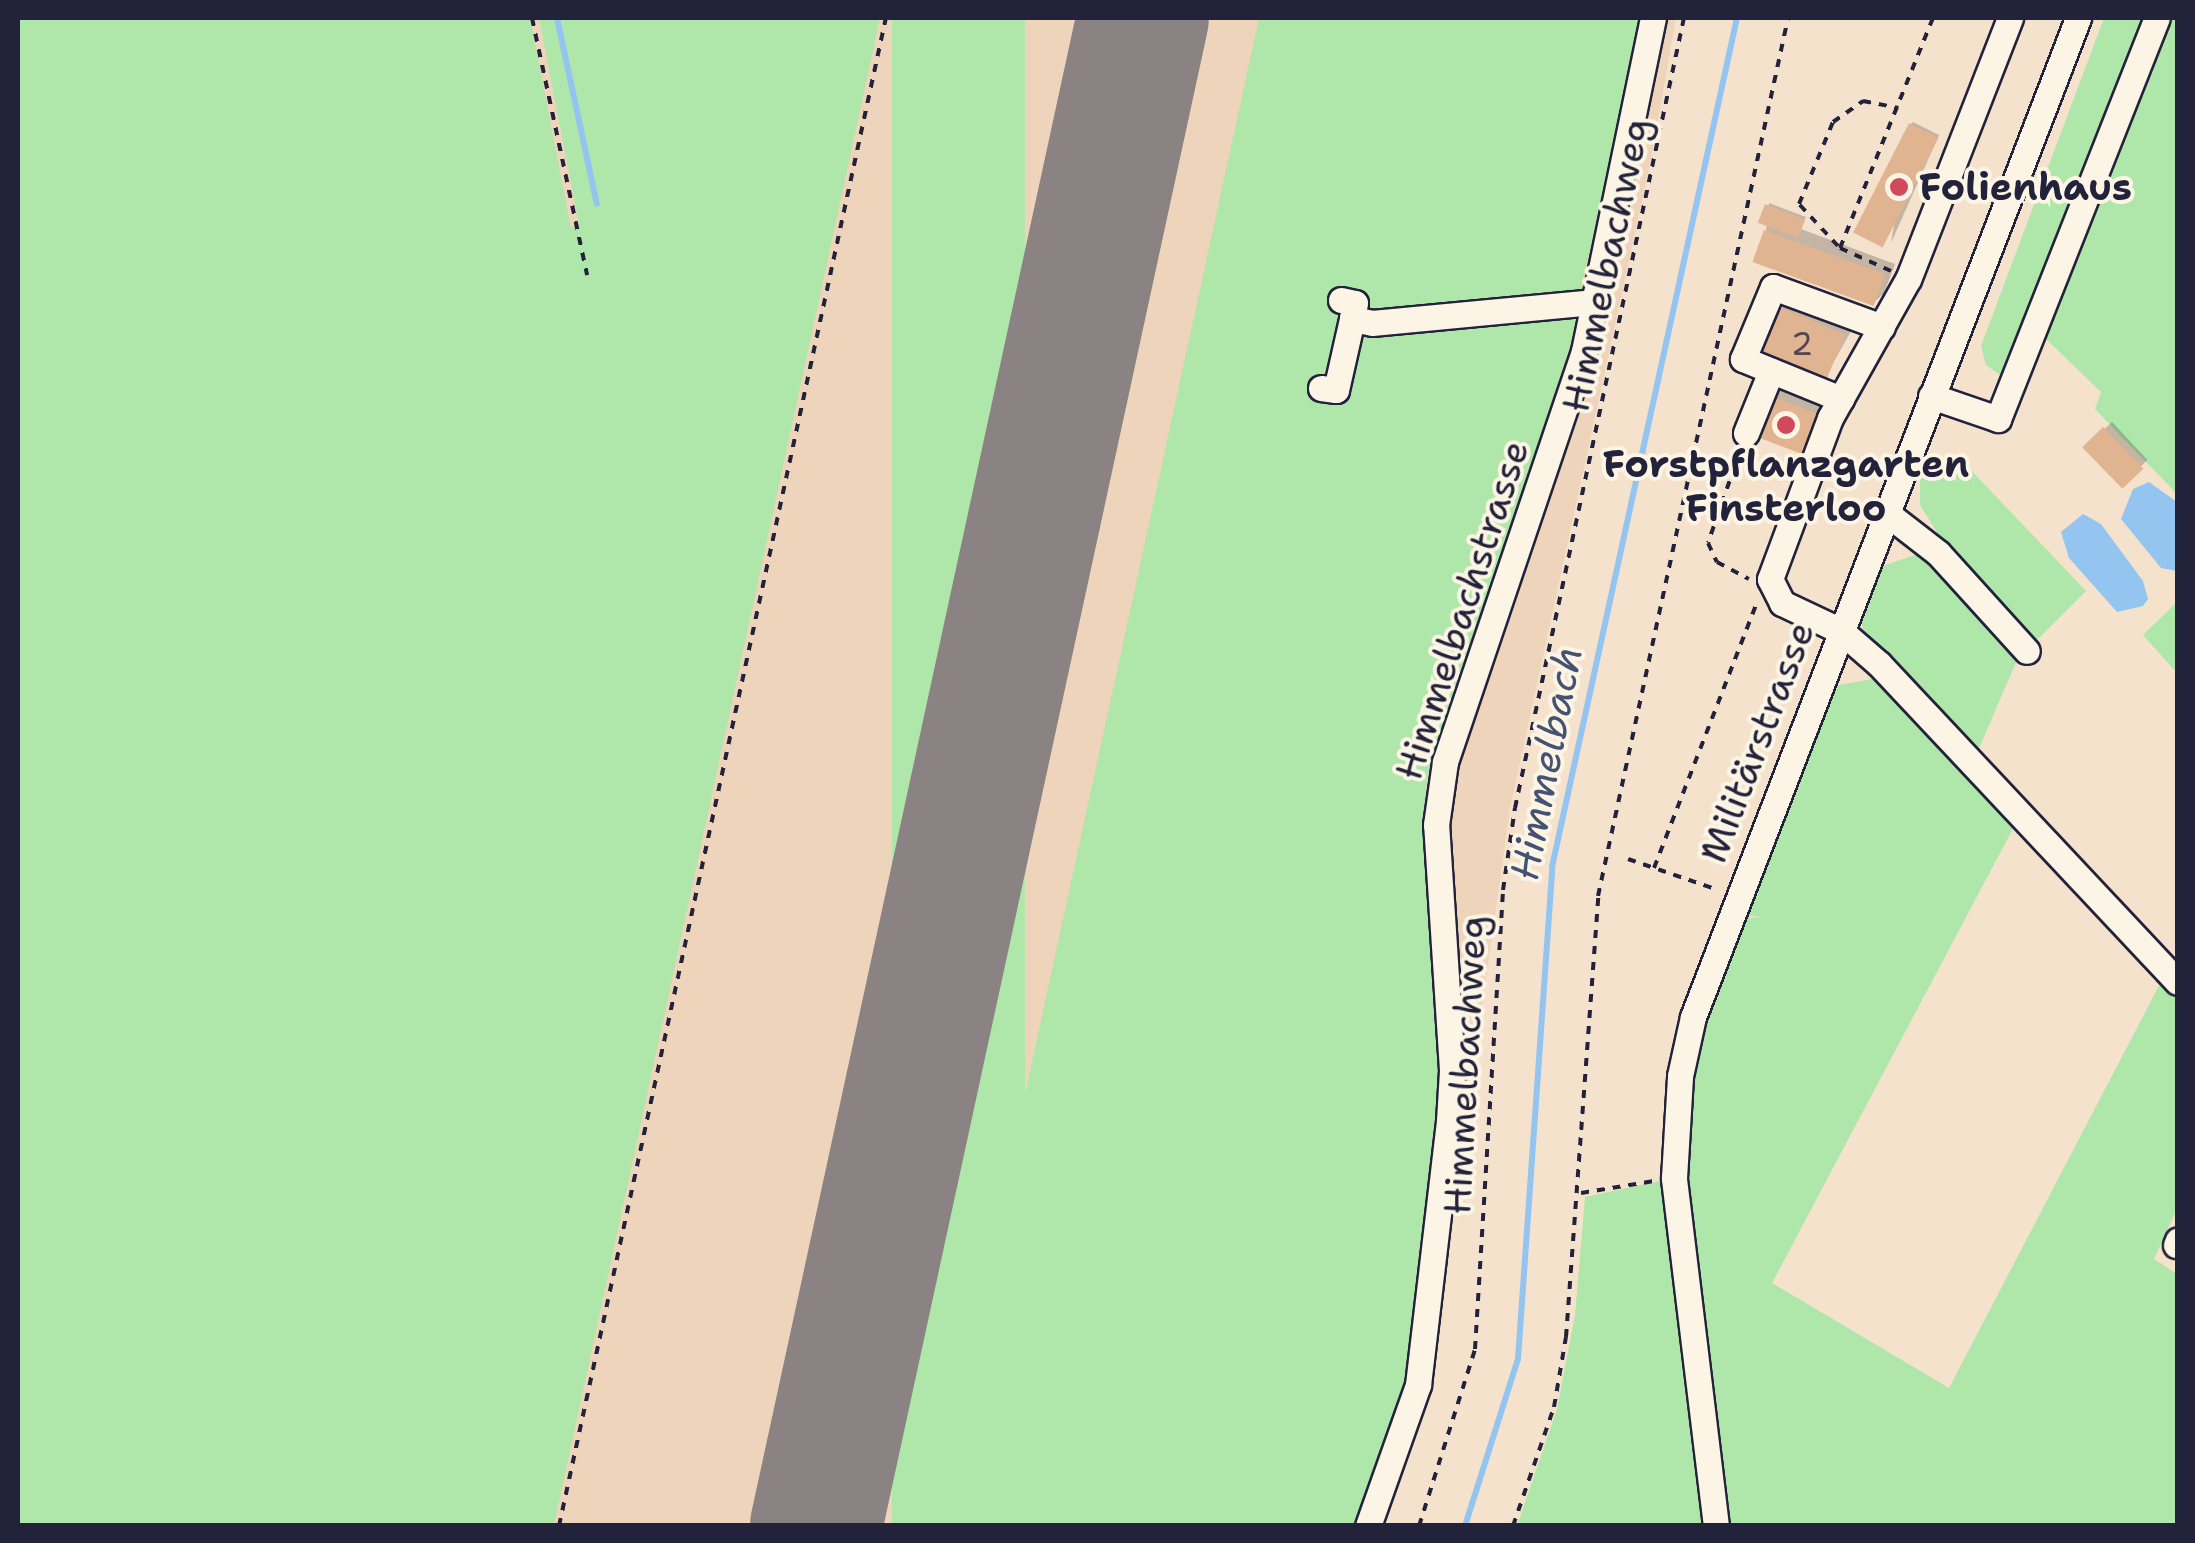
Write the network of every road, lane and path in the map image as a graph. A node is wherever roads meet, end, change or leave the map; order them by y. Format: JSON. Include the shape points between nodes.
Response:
{"nodes":[{"id":1,"x":532,"y":18,"type":"edge"},
{"id":2,"x":886,"y":18,"type":"edge"},
{"id":3,"x":1653,"y":18,"type":"edge"},
{"id":4,"x":1684,"y":18,"type":"edge"},
{"id":5,"x":1788,"y":18,"type":"edge"},
{"id":6,"x":1934,"y":18,"type":"edge"},
{"id":7,"x":2010,"y":18,"type":"edge"},
{"id":8,"x":2078,"y":18,"type":"edge"},
{"id":9,"x":2157,"y":18,"type":"edge"},
{"id":10,"x":1898,"y":108,"type":"junction"},
{"id":11,"x":1840,"y":248,"type":"junction"},
{"id":12,"x":588,"y":275,"type":"dead end"},
{"id":13,"x":1908,"y":279,"type":"junction"},
{"id":14,"x":1595,"y":302,"type":"junction"},
{"id":15,"x":1882,"y":327,"type":"junction"},
{"id":16,"x":1772,"y":371,"type":"junction"},
{"id":17,"x":1322,"y":388,"type":"dead end"},
{"id":18,"x":1931,"y":396,"type":"junction"},
{"id":19,"x":1841,"y":398,"type":"junction"},
{"id":20,"x":1746,"y":432,"type":"joint"},
{"id":21,"x":1889,"y":515,"type":"junction"},
{"id":22,"x":1766,"y":583,"type":"junction"},
{"id":23,"x":1841,"y":631,"type":"junction"},
{"id":24,"x":2027,"y":650,"type":"dead end"},
{"id":25,"x":1628,"y":859,"type":"dead end"},
{"id":26,"x":1654,"y":868,"type":"junction"},
{"id":27,"x":1728,"y":893,"type":"junction"},
{"id":28,"x":2178,"y":982,"type":"edge"},
{"id":29,"x":1674,"y":1178,"type":"junction"},
{"id":30,"x":1580,"y":1193,"type":"junction"},
{"id":31,"x":558,"y":1526,"type":"edge"},
{"id":32,"x":1368,"y":1526,"type":"edge"},
{"id":33,"x":1419,"y":1526,"type":"edge"},
{"id":34,"x":1513,"y":1526,"type":"edge"},
{"id":35,"x":1716,"y":1526,"type":"edge"}],
"edges":[{"from":1,"to":12,"type":"path"},
{"from":2,"to":31,"type":"path"},
{"from":3,"to":14,"type":"street","name":"Himmelbachstrasse"},
{"from":4,"to":33,"type":"path","name":"Himmelbachweg","via":[[1515,808],[1502,890],[1475,1349]]},
{"from":5,"to":30,"type":"path","via":[[1598,896]]},
{"from":6,"to":10,"type":"path"},
{"from":7,"to":13,"type":"street"},
{"from":8,"to":18,"type":"street","name":"Militärstrasse"},
{"from":9,"to":18,"type":"street","via":[[1998,419]]},
{"from":10,"to":11,"type":"path"},
{"from":10,"to":11,"type":"path","via":[[1863,101],[1833,122],[1799,204]]},
{"from":11,"to":13,"type":"path"},
{"from":13,"to":15,"type":"street"},
{"from":14,"to":17,"type":"street","via":[[1372,323],[1346,310],[1336,390]]},
{"from":14,"to":32,"type":"street","name":"Himmelbachstrasse","via":[[1551,457],[1446,762],[1436,825],[1452,1070],[1449,1121],[1418,1385]]},
{"from":15,"to":16,"type":"street","via":[[1773,286],[1742,359]]},
{"from":15,"to":19,"type":"street"},
{"from":16,"to":19,"type":"street"},
{"from":16,"to":20,"type":"street"},
{"from":18,"to":21,"type":"street","name":"Militärstrasse"},
{"from":19,"to":22,"type":"street"},
{"from":20,"to":22,"type":"path","via":[[1708,543],[1716,562]]},
{"from":21,"to":23,"type":"street","name":"Militärstrasse"},
{"from":21,"to":24,"type":"street","via":[[1938,553]]},
{"from":22,"to":23,"type":"street","via":[[1782,602]]},
{"from":22,"to":26,"type":"path"},
{"from":23,"to":27,"type":"street","name":"Militärstrasse"},
{"from":23,"to":28,"type":"street"},
{"from":25,"to":26,"type":"path"},
{"from":26,"to":27,"type":"path"},
{"from":27,"to":29,"type":"street","name":"Militärstrasse","via":[[1680,1076]]},
{"from":29,"to":30,"type":"path"},
{"from":29,"to":35,"type":"street","name":"Militärstrasse"},
{"from":30,"to":34,"type":"path","via":[[1554,1406]]}]}
